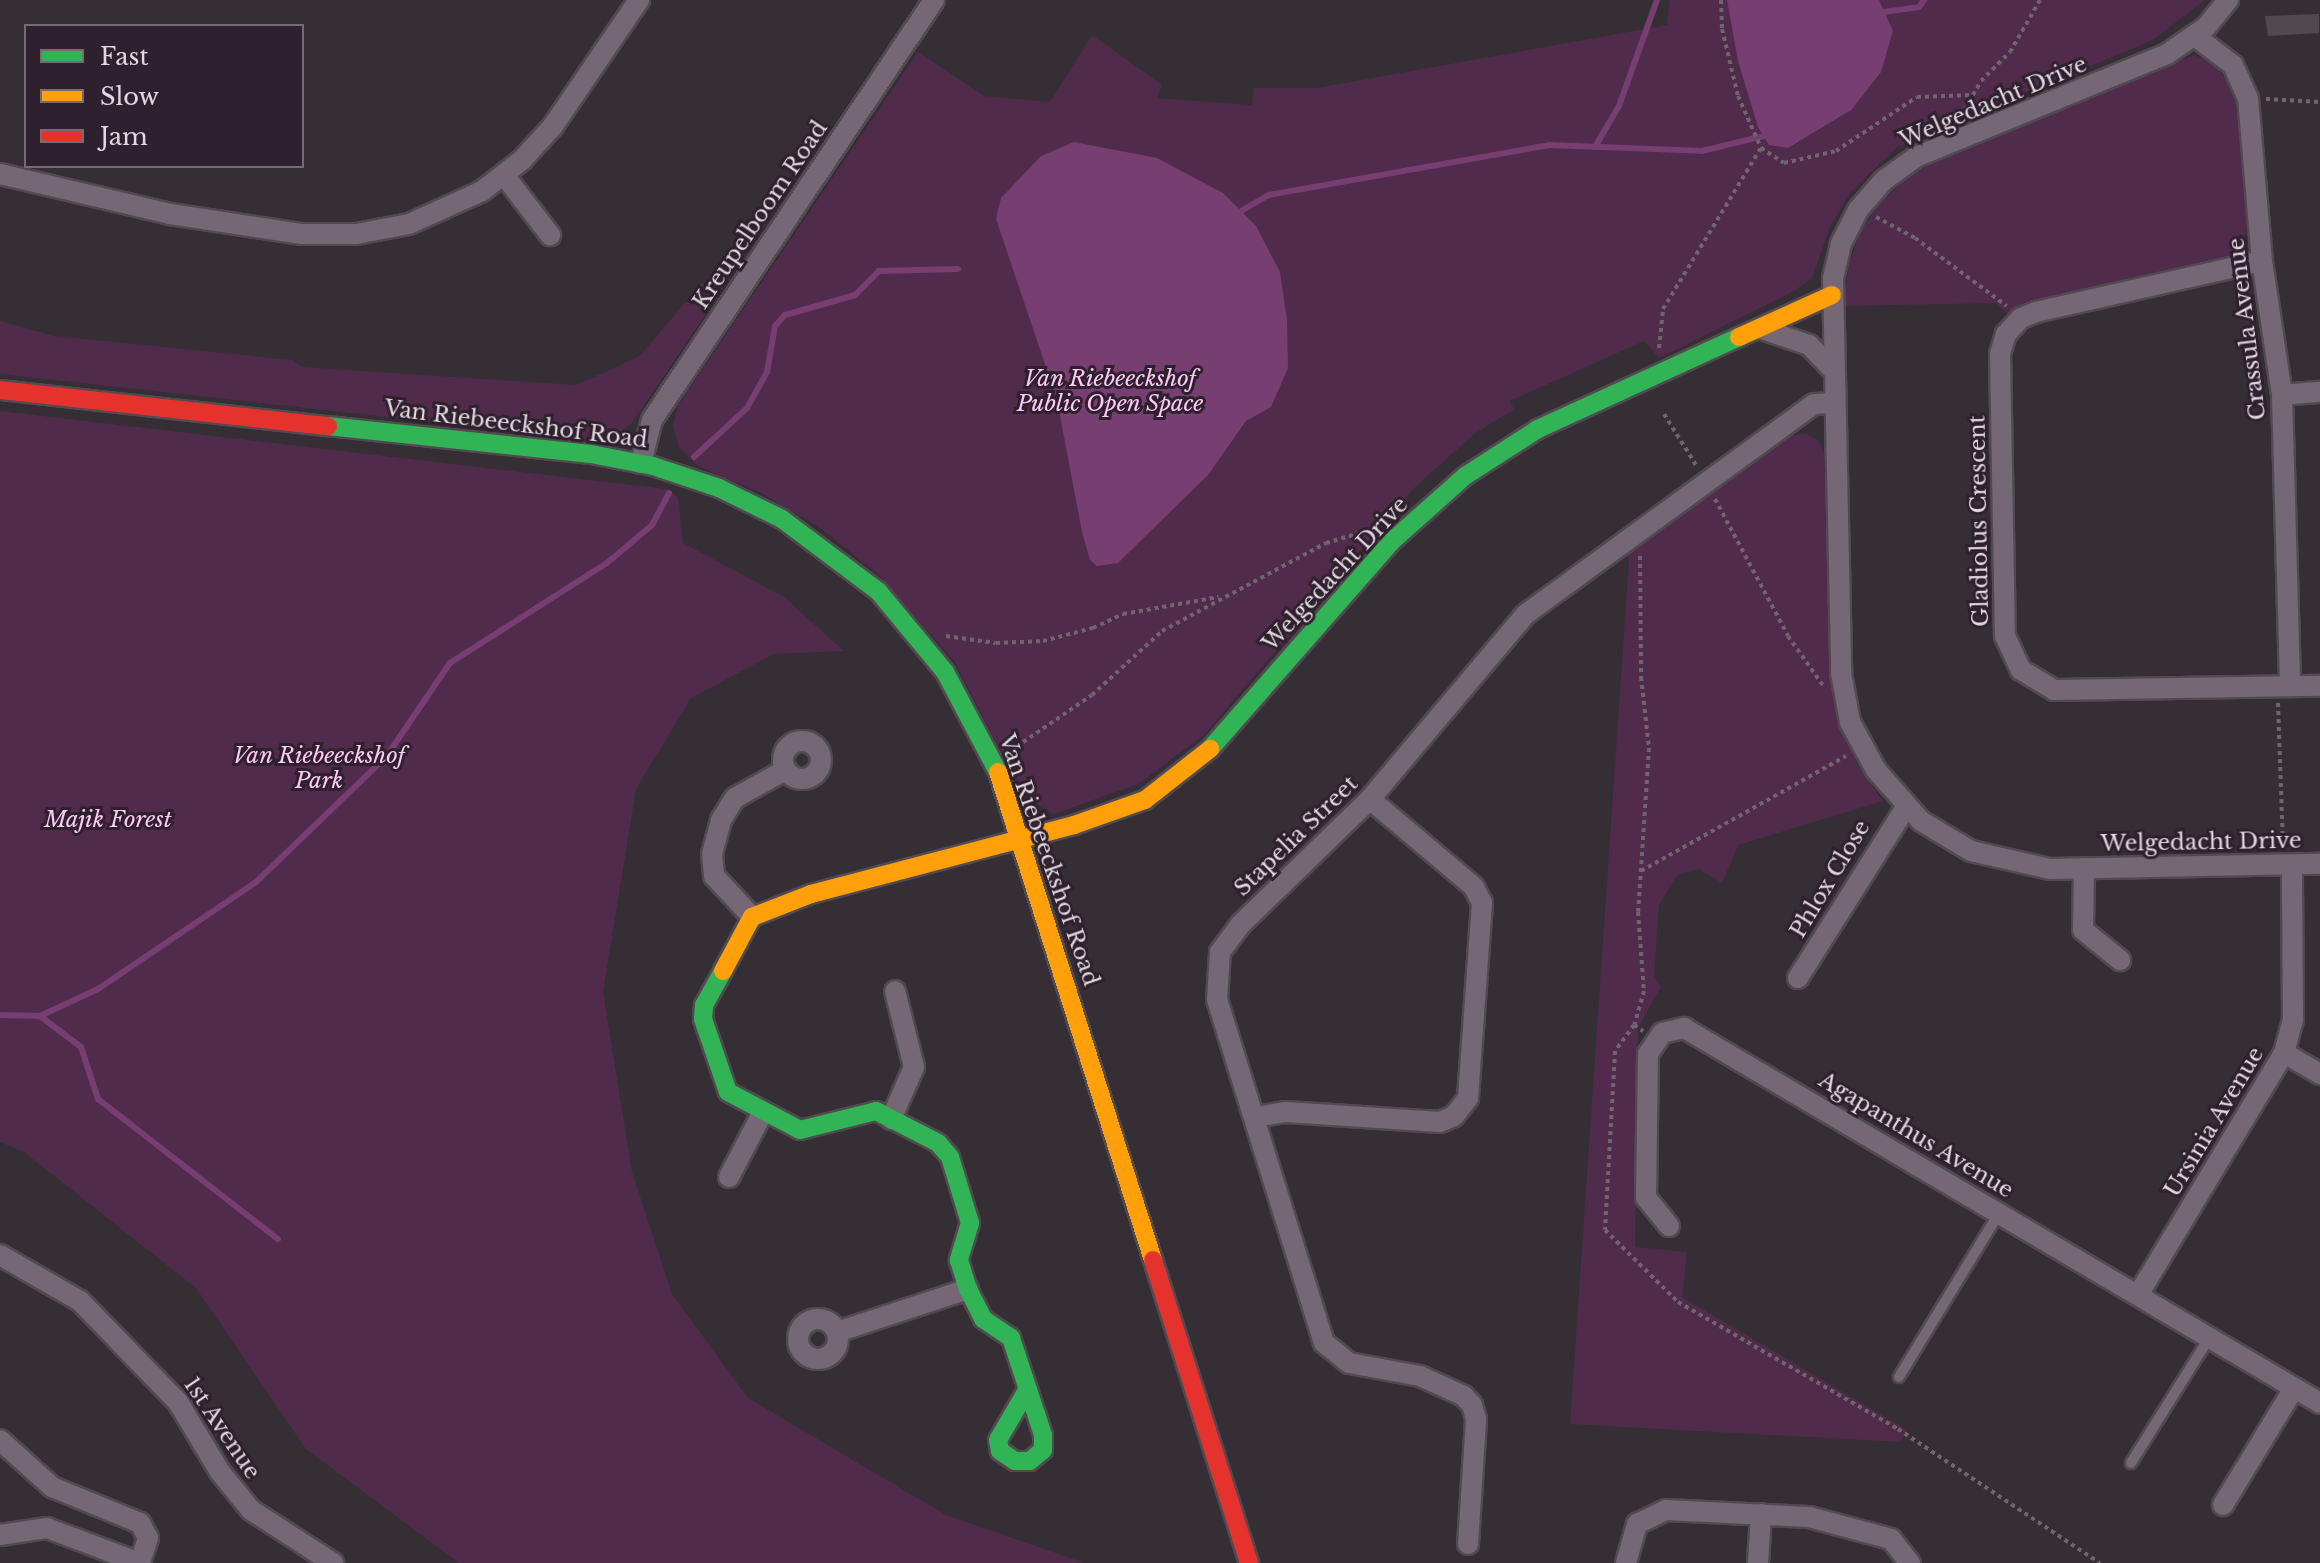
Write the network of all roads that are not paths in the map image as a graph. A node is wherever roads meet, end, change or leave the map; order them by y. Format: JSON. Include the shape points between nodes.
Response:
{"nodes":[{"id":1,"x":639,"y":0,"type":"edge"},
{"id":2,"x":934,"y":0,"type":"edge"},
{"id":3,"x":2228,"y":0,"type":"edge"},
{"id":4,"x":2195,"y":36,"type":"junction"},
{"id":5,"x":0,"y":174,"type":"edge"},
{"id":6,"x":504,"y":175,"type":"junction"},
{"id":7,"x":550,"y":235,"type":"dead end"},
{"id":8,"x":2262,"y":261,"type":"junction"},
{"id":9,"x":1832,"y":295,"type":"junction"},
{"id":10,"x":1762,"y":329,"type":"junction"},
{"id":11,"x":1833,"y":370,"type":"junction"},
{"id":12,"x":0,"y":383,"type":"edge"},
{"id":13,"x":0,"y":390,"type":"edge"},
{"id":14,"x":2320,"y":392,"type":"edge"},
{"id":15,"x":2282,"y":395,"type":"junction"},
{"id":16,"x":73,"y":397,"type":"junction"},
{"id":17,"x":1834,"y":403,"type":"junction"},
{"id":18,"x":641,"y":463,"type":"junction"},
{"id":19,"x":2284,"y":686,"type":"junction"},
{"id":20,"x":2320,"y":686,"type":"edge"},
{"id":21,"x":785,"y":770,"type":"dead end"},
{"id":22,"x":1370,"y":799,"type":"junction"},
{"id":23,"x":1906,"y":807,"type":"junction"},
{"id":24,"x":1021,"y":838,"type":"junction"},
{"id":25,"x":2320,"y":864,"type":"edge"},
{"id":26,"x":2288,"y":865,"type":"junction"},
{"id":27,"x":2084,"y":868,"type":"junction"},
{"id":28,"x":752,"y":917,"type":"junction"},
{"id":29,"x":2120,"y":960,"type":"dead end"},
{"id":30,"x":1798,"y":978,"type":"dead end"},
{"id":31,"x":895,"y":991,"type":"dead end"},
{"id":32,"x":2284,"y":1053,"type":"junction"},
{"id":33,"x":2320,"y":1074,"type":"edge"},
{"id":34,"x":763,"y":1112,"type":"junction"},
{"id":35,"x":1257,"y":1117,"type":"junction"},
{"id":36,"x":891,"y":1119,"type":"junction"},
{"id":37,"x":729,"y":1177,"type":"dead end"},
{"id":38,"x":1999,"y":1213,"type":"junction"},
{"id":39,"x":1669,"y":1226,"type":"dead end"},
{"id":40,"x":0,"y":1255,"type":"edge"},
{"id":41,"x":968,"y":1289,"type":"junction"},
{"id":42,"x":2138,"y":1295,"type":"junction"},
{"id":43,"x":837,"y":1332,"type":"dead end"},
{"id":44,"x":2209,"y":1338,"type":"junction"},
{"id":45,"x":1899,"y":1377,"type":"dead end"},
{"id":46,"x":2294,"y":1388,"type":"junction"},
{"id":47,"x":1026,"y":1392,"type":"dead end"},
{"id":48,"x":2320,"y":1403,"type":"edge"},
{"id":49,"x":0,"y":1440,"type":"edge"},
{"id":50,"x":2131,"y":1463,"type":"dead end"},
{"id":51,"x":2223,"y":1505,"type":"dead end"},
{"id":52,"x":1761,"y":1514,"type":"junction"},
{"id":53,"x":0,"y":1535,"type":"edge"},
{"id":54,"x":1468,"y":1544,"type":"dead end"},
{"id":55,"x":140,"y":1563,"type":"edge"},
{"id":56,"x":333,"y":1563,"type":"edge"},
{"id":57,"x":1249,"y":1563,"type":"edge"},
{"id":58,"x":1626,"y":1563,"type":"edge"},
{"id":59,"x":1758,"y":1563,"type":"edge"},
{"id":60,"x":1910,"y":1563,"type":"edge"}],
"edges":[{"from":1,"to":6,"type":"street","via":[[553,126]]},
{"from":2,"to":18,"type":"street","name":"Kreupelboom Road","via":[[652,420]]},
{"from":3,"to":4,"type":"street","name":"Welgedacht Drive"},
{"from":4,"to":8,"type":"street","name":"Crassula Avenue","via":[[2233,65],[2248,98]]},
{"from":4,"to":9,"type":"street","name":"Welgedacht Drive","via":[[2152,62],[1945,144],[1899,168],[1858,210],[1835,262]]},
{"from":5,"to":6,"type":"street","via":[[170,214],[330,235],[383,230],[435,215]]},
{"from":6,"to":7,"type":"street"},
{"from":8,"to":15,"type":"street","name":"Crassula Avenue"},
{"from":8,"to":19,"type":"street","name":"Gladiolus Crescent","via":[[2036,312],[2014,323],[2000,354],[2005,636],[2013,660],[2042,686],[2067,691]]},
{"from":9,"to":10,"type":"street","name":"Welgedacht Drive"},
{"from":9,"to":11,"type":"street","name":"Welgedacht Drive"},
{"from":10,"to":11,"type":"street","via":[[1809,345]]},
{"from":10,"to":24,"type":"street","name":"Welgedacht Drive","via":[[1514,443],[1465,476],[1391,542],[1220,741],[1179,777],[1117,813]]},
{"from":11,"to":17,"type":"street","name":"Welgedacht Drive"},
{"from":12,"to":16,"type":"street","name":"Van Riebeeckshof Road"},
{"from":13,"to":16,"type":"street","name":"Van Riebeeckshof Road"},
{"from":14,"to":15,"type":"street"},
{"from":15,"to":19,"type":"street","name":"Crassula Avenue"},
{"from":16,"to":18,"type":"street","name":"Van Riebeeckshof Road"},
{"from":17,"to":22,"type":"street","name":"Stapelia Street","via":[[1814,404],[1526,614]]},
{"from":17,"to":23,"type":"street","name":"Welgedacht Drive","via":[[1841,673],[1862,747]]},
{"from":18,"to":24,"type":"street","name":"Van Riebeeckshof Road","via":[[719,488],[782,519],[848,564],[926,644],[963,700],[992,756]]},
{"from":19,"to":20,"type":"street","name":"Gladiolus Crescent"},
{"from":21,"to":28,"type":"street","via":[[735,798],[721,820],[712,854],[714,876]]},
{"from":22,"to":35,"type":"street","name":"Stapelia Street","via":[[1240,925],[1220,952],[1217,1000]]},
{"from":22,"to":35,"type":"street","via":[[1474,887],[1482,903],[1468,1098],[1454,1116],[1440,1122],[1286,1112]]},
{"from":23,"to":27,"type":"street","name":"Welgedacht Drive","via":[[1937,832],[1989,858],[2039,868]]},
{"from":23,"to":30,"type":"street","name":"Phlox Close"},
{"from":24,"to":28,"type":"street","name":"Welgedacht Drive","via":[[811,894]]},
{"from":24,"to":57,"type":"street","name":"Van Riebeeckshof Road"},
{"from":25,"to":26,"type":"street","name":"Welgedacht Drive"},
{"from":26,"to":27,"type":"street","name":"Welgedacht Drive"},
{"from":26,"to":32,"type":"street","name":"Ursinia Avenue","via":[[2293,1020]]},
{"from":27,"to":29,"type":"street","name":"Welgedacht Drive","via":[[2083,930]]},
{"from":28,"to":34,"type":"street","via":[[704,1005],[703,1019],[728,1092]]},
{"from":31,"to":36,"type":"street","via":[[914,1067]]},
{"from":32,"to":33,"type":"street"},
{"from":32,"to":42,"type":"street","name":"Ursinia Avenue"},
{"from":34,"to":36,"type":"street","via":[[800,1130],[859,1113],[876,1111]]},
{"from":34,"to":37,"type":"street"},
{"from":35,"to":54,"type":"street","name":"Stapelia Street","via":[[1324,1343],[1349,1363],[1420,1376],[1464,1396],[1476,1419]]},
{"from":36,"to":41,"type":"street","via":[[938,1143],[950,1157],[970,1223],[959,1260]]},
{"from":38,"to":39,"type":"street","name":"Agapanthus Avenue","via":[[1691,1030],[1669,1029],[1655,1038],[1647,1063],[1646,1198]]},
{"from":38,"to":42,"type":"street","name":"Agapanthus Avenue"},
{"from":38,"to":45,"type":"lane"},
{"from":40,"to":56,"type":"street","name":"1st Avenue","via":[[80,1301],[178,1402],[220,1472],[251,1510]]},
{"from":41,"to":43,"type":"street"},
{"from":41,"to":47,"type":"street","via":[[983,1319],[1011,1338]]},
{"from":42,"to":44,"type":"street","name":"Agapanthus Avenue"},
{"from":44,"to":46,"type":"street","name":"Agapanthus Avenue"},
{"from":44,"to":50,"type":"lane"},
{"from":46,"to":48,"type":"street","name":"Agapanthus Avenue"},
{"from":46,"to":51,"type":"street"},
{"from":49,"to":55,"type":"street","via":[[52,1487],[140,1523],[148,1538]]},
{"from":52,"to":58,"type":"street","via":[[1650,1514],[1633,1530]]},
{"from":52,"to":59,"type":"street"},
{"from":52,"to":60,"type":"street","via":[[1809,1517],[1884,1536],[1902,1548]]},
{"from":53,"to":55,"type":"street","via":[[47,1528]]}]}
